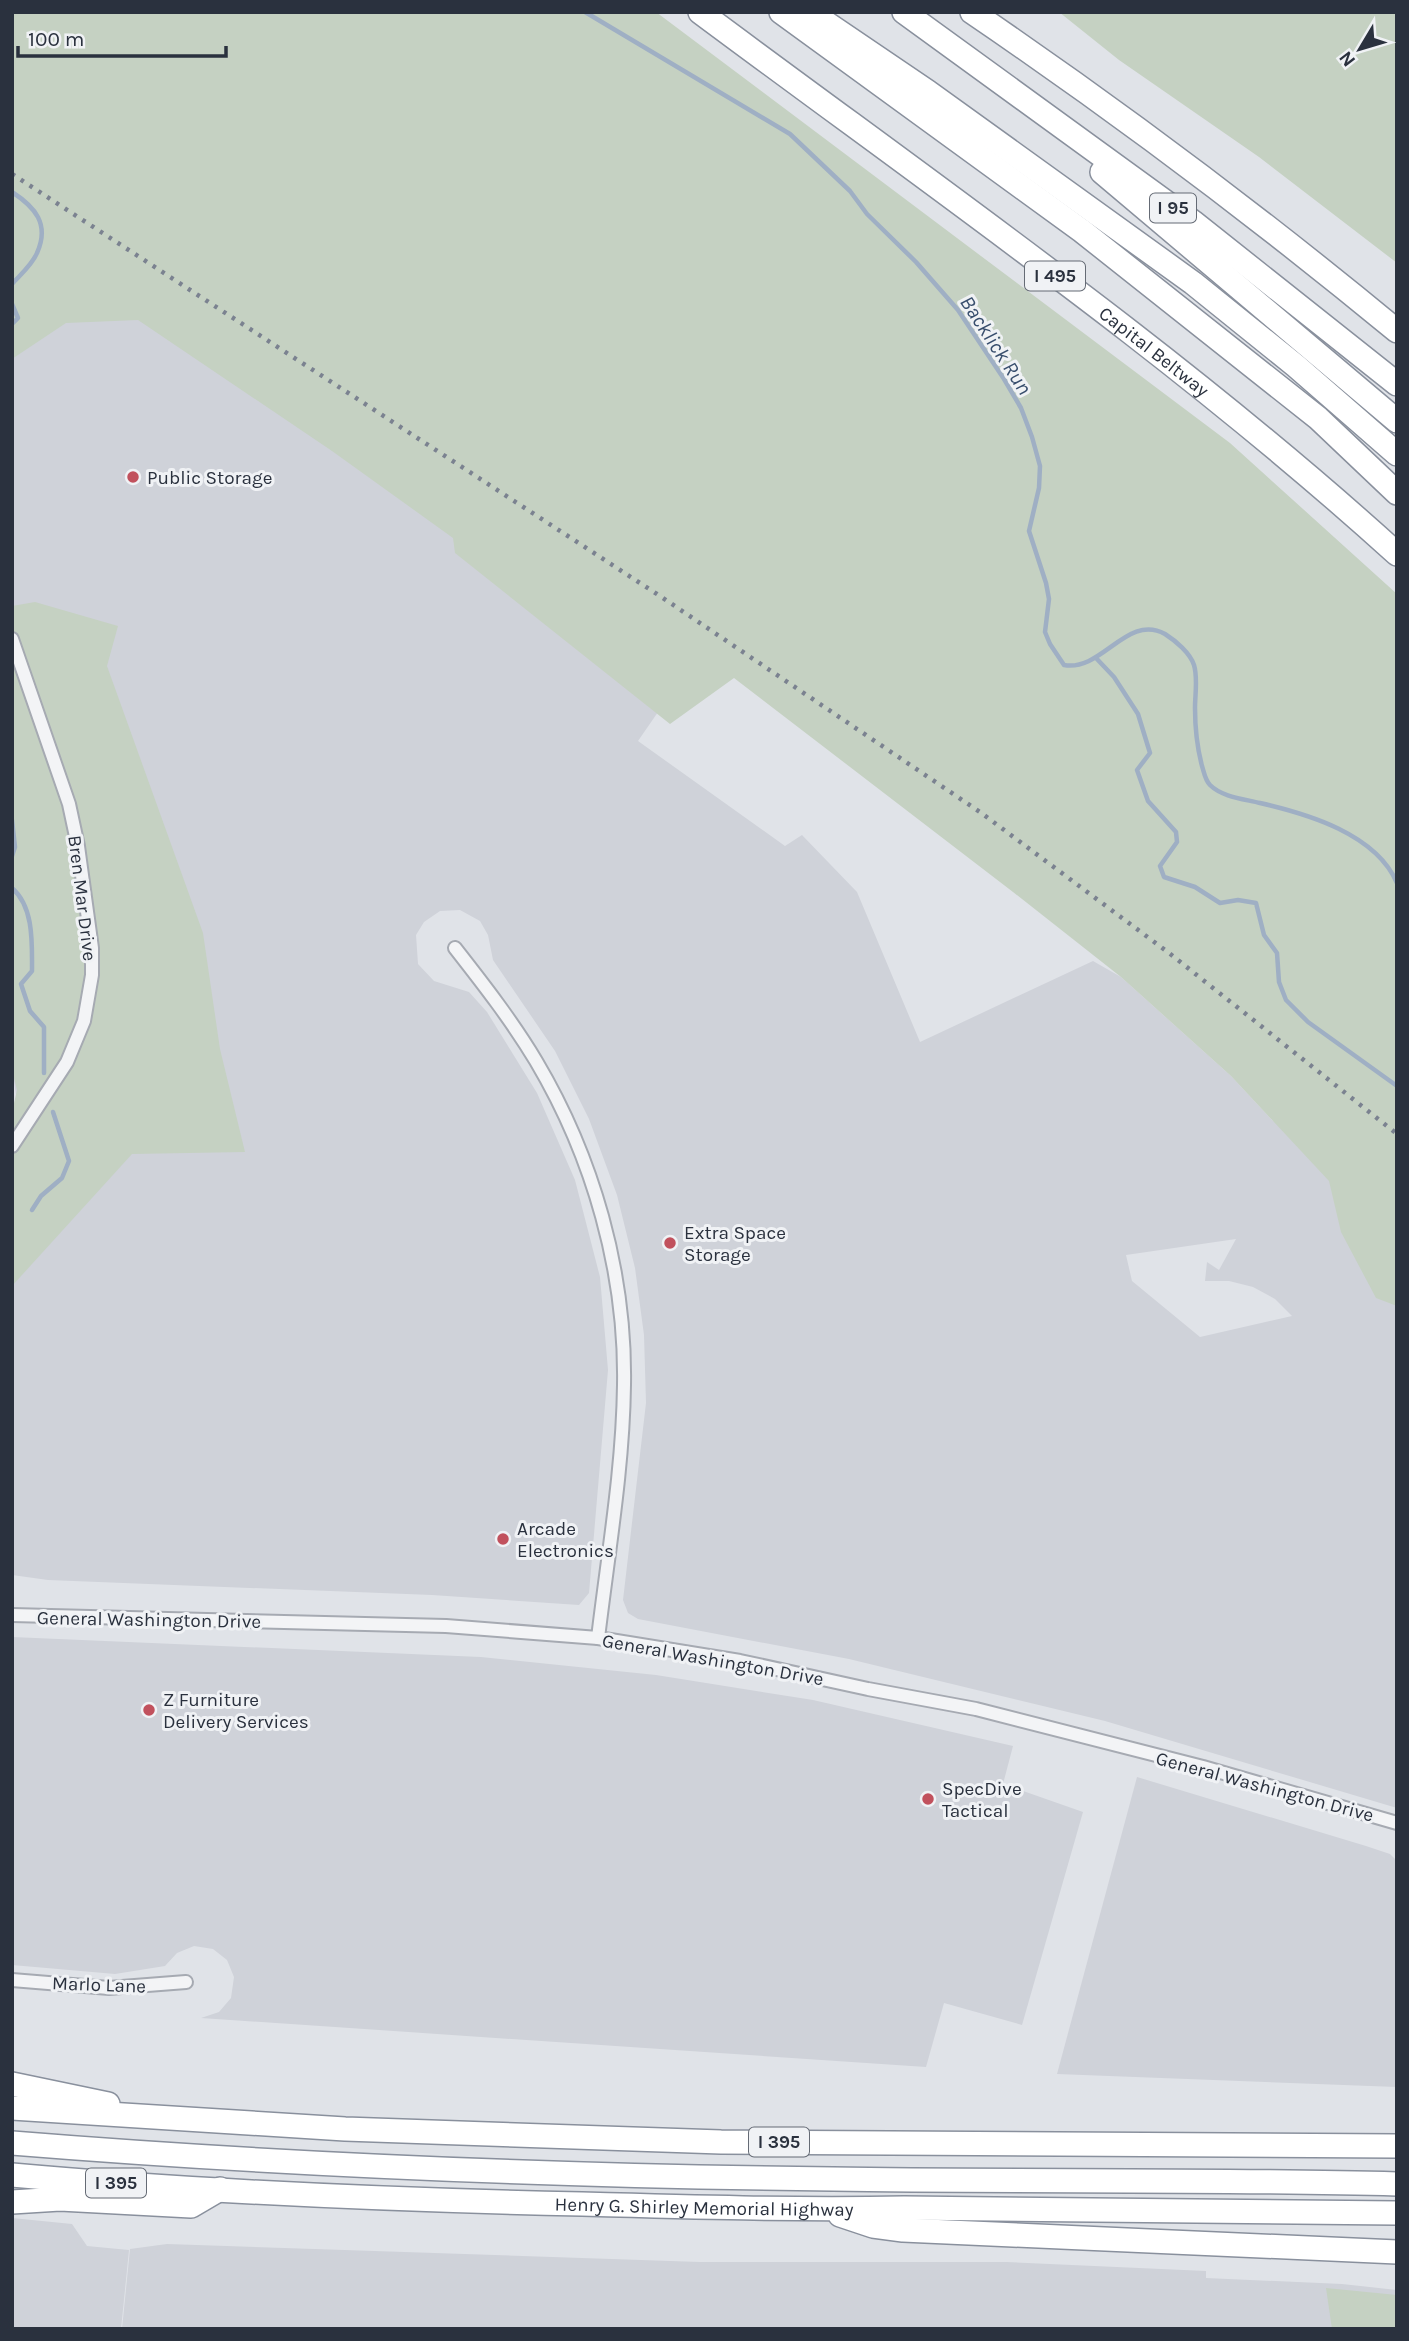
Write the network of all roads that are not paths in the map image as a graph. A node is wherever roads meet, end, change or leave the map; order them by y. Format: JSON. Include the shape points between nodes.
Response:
{"nodes":[{"id":1,"x":700,"y":12,"type":"edge"},
{"id":2,"x":781,"y":12,"type":"edge"},
{"id":3,"x":810,"y":12,"type":"edge"},
{"id":4,"x":904,"y":12,"type":"edge"},
{"id":5,"x":972,"y":12,"type":"edge"},
{"id":6,"x":943,"y":40,"type":"junction"},
{"id":7,"x":1397,"y":331,"type":"edge"},
{"id":8,"x":1397,"y":384,"type":"edge"},
{"id":9,"x":1397,"y":421,"type":"edge"},
{"id":10,"x":1397,"y":454,"type":"edge"},
{"id":11,"x":1397,"y":493,"type":"edge"},
{"id":12,"x":1397,"y":554,"type":"edge"},
{"id":13,"x":12,"y":639,"type":"edge"},
{"id":14,"x":455,"y":948,"type":"dead end"},
{"id":15,"x":12,"y":1146,"type":"edge"},
{"id":16,"x":12,"y":1615,"type":"edge"},
{"id":17,"x":598,"y":1638,"type":"junction"},
{"id":18,"x":1397,"y":1823,"type":"edge"},
{"id":19,"x":12,"y":1980,"type":"edge"},
{"id":20,"x":186,"y":1983,"type":"dead end"},
{"id":21,"x":12,"y":2084,"type":"edge"},
{"id":22,"x":12,"y":2108,"type":"edge"},
{"id":23,"x":162,"y":2118,"type":"junction"},
{"id":24,"x":12,"y":2143,"type":"edge"},
{"id":25,"x":1397,"y":2146,"type":"edge"},
{"id":26,"x":12,"y":2175,"type":"edge"},
{"id":27,"x":1397,"y":2184,"type":"edge"},
{"id":28,"x":220,"y":2189,"type":"junction"},
{"id":29,"x":12,"y":2202,"type":"edge"},
{"id":30,"x":824,"y":2209,"type":"junction"},
{"id":31,"x":1397,"y":2213,"type":"edge"},
{"id":32,"x":1397,"y":2252,"type":"edge"}],
"edges":[{"from":1,"to":12,"type":"highway","name":"Capital Beltway","number":"I 495","via":[[1117,322],[1234,414]]},
{"from":2,"to":11,"type":"highway","via":[[1082,231],[1318,418]]},
{"from":3,"to":10,"type":"highway","via":[[1193,283]]},
{"from":4,"to":6,"type":"highway","number":"I 95"},
{"from":5,"to":7,"type":"highway","via":[[1154,141]]},
{"from":6,"to":8,"type":"highway","number":"I 95","via":[[1193,222]]},
{"from":6,"to":9,"type":"highway"},
{"from":13,"to":15,"type":"street","name":"Bren Mar Drive","via":[[69,804],[92,948],[84,1021],[67,1062]]},
{"from":14,"to":17,"type":"street","via":[[516,1029],[552,1089],[586,1166],[609,1245],[624,1383],[622,1441]]},
{"from":16,"to":17,"type":"street","name":"General Washington Drive","via":[[446,1626]]},
{"from":17,"to":18,"type":"street","name":"General Washington Drive","via":[[740,1661],[976,1709]]},
{"from":19,"to":20,"type":"street","name":"Marlo Lane","via":[[109,1988]]},
{"from":21,"to":23,"type":"highway"},
{"from":22,"to":23,"type":"highway","number":"I 395"},
{"from":23,"to":25,"type":"highway","number":"I 395","via":[[722,2142]]},
{"from":24,"to":27,"type":"highway","via":[[526,2172]]},
{"from":26,"to":28,"type":"highway","name":"Henry G. Shirley Memorial Highway","number":"I 395"},
{"from":28,"to":29,"type":"highway","via":[[191,2206],[60,2199]]},
{"from":28,"to":30,"type":"highway","name":"Henry G. Shirley Memorial Highway","number":"I 395","via":[[439,2201]]},
{"from":30,"to":31,"type":"highway","name":"Henry G. Shirley Memorial Highway","number":"I 395"},
{"from":30,"to":32,"type":"highway","via":[[873,2226],[903,2230]]}]}
